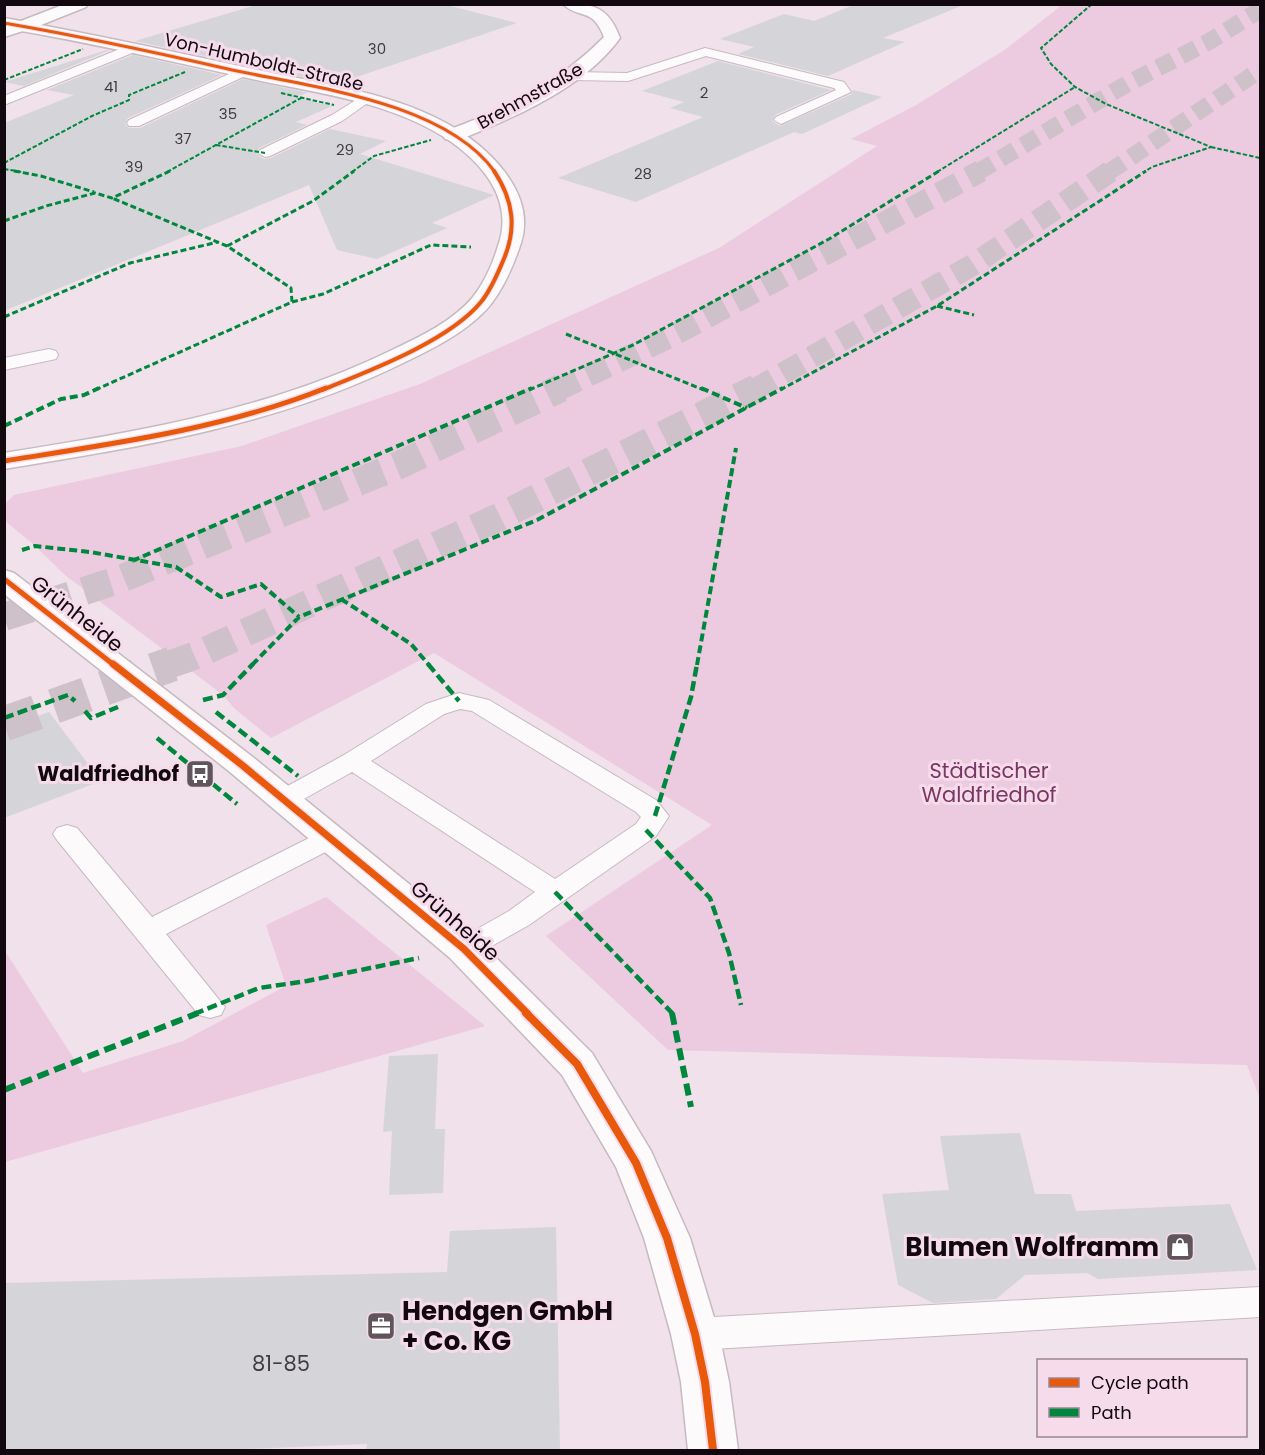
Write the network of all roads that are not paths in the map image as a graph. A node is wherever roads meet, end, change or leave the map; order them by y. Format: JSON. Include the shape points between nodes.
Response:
{"nodes":[{"id":1,"x":51,"y":4,"type":"edge"},
{"id":2,"x":570,"y":4,"type":"edge"},
{"id":3,"x":614,"y":5,"type":"edge"},
{"id":4,"x":594,"y":10,"type":"junction"},
{"id":5,"x":13,"y":12,"type":"edge"},
{"id":6,"x":89,"y":12,"type":"edge"},
{"id":7,"x":22,"y":26,"type":"junction"},
{"id":8,"x":4,"y":32,"type":"edge"},
{"id":9,"x":100,"y":40,"type":"junction"},
{"id":10,"x":132,"y":48,"type":"junction"},
{"id":11,"x":242,"y":72,"type":"junction"},
{"id":12,"x":572,"y":76,"type":"junction"},
{"id":13,"x":364,"y":99,"type":"junction"},
{"id":14,"x":4,"y":101,"type":"edge"},
{"id":15,"x":781,"y":120,"type":"dead end"},
{"id":16,"x":134,"y":123,"type":"dead end"},
{"id":17,"x":452,"y":135,"type":"junction"},
{"id":18,"x":265,"y":153,"type":"dead end"},
{"id":19,"x":49,"y":355,"type":"dead end"},
{"id":20,"x":4,"y":364,"type":"edge"},
{"id":21,"x":4,"y":461,"type":"edge"},
{"id":22,"x":4,"y":579,"type":"edge"},
{"id":23,"x":353,"y":761,"type":"junction"},
{"id":24,"x":284,"y":799,"type":"junction"},
{"id":25,"x":67,"y":834,"type":"dead end"},
{"id":26,"x":331,"y":838,"type":"junction"},
{"id":27,"x":555,"y":892,"type":"junction"},
{"id":28,"x":148,"y":930,"type":"junction"},
{"id":29,"x":464,"y":949,"type":"junction"},
{"id":30,"x":210,"y":1008,"type":"dead end"},
{"id":31,"x":1260,"y":1302,"type":"edge"},
{"id":32,"x":695,"y":1334,"type":"junction"},
{"id":33,"x":713,"y":1450,"type":"edge"}],
"edges":[{"from":1,"to":5,"type":"street"},
{"from":2,"to":4,"type":"street"},
{"from":3,"to":4,"type":"street"},
{"from":4,"to":12,"type":"street","name":"Brehmstraße","via":[[612,39]]},
{"from":5,"to":7,"type":"street","name":"Von-Humboldt-Straße"},
{"from":6,"to":7,"type":"street"},
{"from":6,"to":9,"type":"street"},
{"from":7,"to":8,"type":"street"},
{"from":7,"to":9,"type":"street","name":"Von-Humboldt-Straße"},
{"from":9,"to":10,"type":"street","name":"Von-Humboldt-Straße"},
{"from":10,"to":11,"type":"street","name":"Von-Humboldt-Straße"},
{"from":10,"to":14,"type":"lane"},
{"from":11,"to":13,"type":"street","name":"Von-Humboldt-Straße"},
{"from":11,"to":16,"type":"lane"},
{"from":12,"to":15,"type":"lane","via":[[628,77],[705,52],[843,88],[844,92]]},
{"from":12,"to":17,"type":"street","name":"Brehmstraße","via":[[489,122]]},
{"from":13,"to":17,"type":"street","name":"Von-Humboldt-Straße","via":[[413,115]]},
{"from":13,"to":18,"type":"lane","via":[[337,118]]},
{"from":17,"to":21,"type":"street","name":"Von-Humboldt-Straße","via":[[490,165],[503,183],[515,221],[511,243],[491,286],[476,307],[453,325],[363,374],[285,404],[170,432]]},
{"from":19,"to":20,"type":"lane"},
{"from":22,"to":24,"type":"street","name":"Grünheide"},
{"from":23,"to":24,"type":"lane"},
{"from":23,"to":27,"type":"lane"},
{"from":23,"to":27,"type":"lane","via":[[435,709],[459,701],[480,705],[646,806],[655,816],[646,830]]},
{"from":24,"to":26,"type":"street","name":"Grünheide"},
{"from":25,"to":28,"type":"lane"},
{"from":26,"to":28,"type":"lane"},
{"from":26,"to":29,"type":"street","name":"Grünheide"},
{"from":27,"to":29,"type":"lane"},
{"from":28,"to":30,"type":"lane"},
{"from":29,"to":32,"type":"street","name":"Grünheide","via":[[577,1064],[612,1119],[636,1163],[667,1239]]},
{"from":31,"to":32,"type":"lane"},
{"from":32,"to":33,"type":"street","name":"Grünheide"}]}
